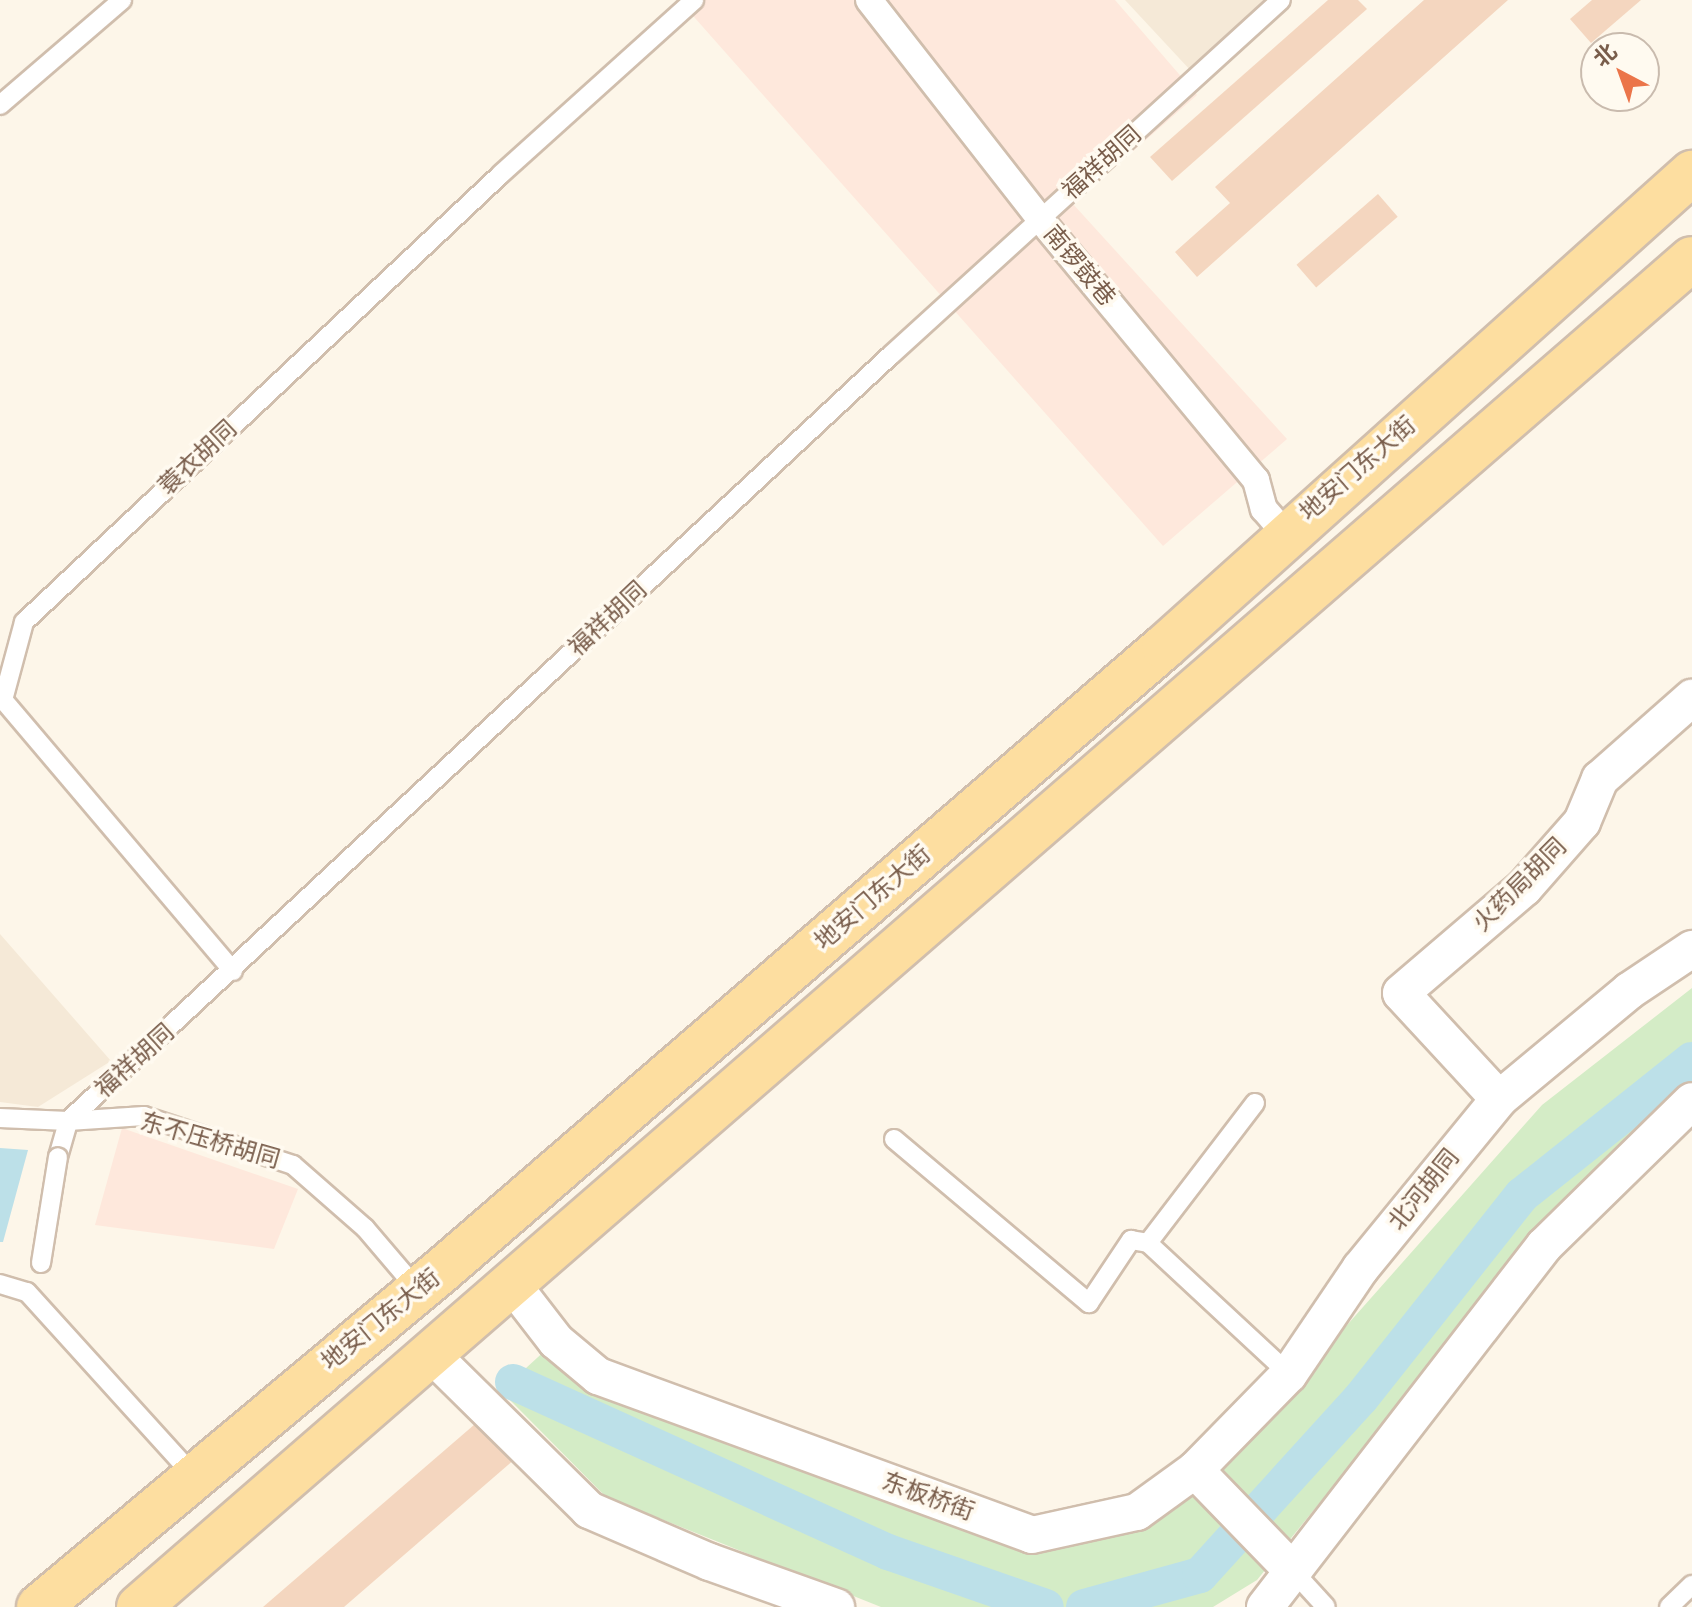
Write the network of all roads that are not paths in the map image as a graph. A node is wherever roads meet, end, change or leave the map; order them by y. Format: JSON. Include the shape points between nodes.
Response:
{"nodes":[{"id":1,"x":122,"y":0,"type":"edge"},
{"id":2,"x":694,"y":0,"type":"edge"},
{"id":3,"x":869,"y":0,"type":"edge"},
{"id":4,"x":1281,"y":0,"type":"edge"},
{"id":5,"x":0,"y":105,"type":"edge"},
{"id":6,"x":1692,"y":173,"type":"edge"},
{"id":7,"x":1040,"y":219,"type":"junction"},
{"id":8,"x":1692,"y":259,"type":"edge"},
{"id":9,"x":1285,"y":533,"type":"junction"},
{"id":10,"x":1692,"y":698,"type":"edge"},
{"id":11,"x":1692,"y":949,"type":"edge"},
{"id":12,"x":233,"y":971,"type":"junction"},
{"id":13,"x":1499,"y":1099,"type":"junction"},
{"id":14,"x":1692,"y":1101,"type":"edge"},
{"id":15,"x":1255,"y":1103,"type":"dead end"},
{"id":16,"x":0,"y":1118,"type":"edge"},
{"id":17,"x":68,"y":1121,"type":"junction"},
{"id":18,"x":894,"y":1139,"type":"dead end"},
{"id":19,"x":1148,"y":1243,"type":"junction"},
{"id":20,"x":0,"y":1284,"type":"edge"},
{"id":21,"x":512,"y":1284,"type":"junction"},
{"id":22,"x":417,"y":1289,"type":"junction"},
{"id":23,"x":27,"y":1292,"type":"junction"},
{"id":24,"x":429,"y":1352,"type":"junction"},
{"id":25,"x":1289,"y":1374,"type":"junction"},
{"id":26,"x":1195,"y":1470,"type":"junction"},
{"id":27,"x":193,"y":1475,"type":"junction"},
{"id":28,"x":1294,"y":1572,"type":"junction"},
{"id":29,"x":1692,"y":1585,"type":"edge"},
{"id":30,"x":39,"y":1607,"type":"edge"},
{"id":31,"x":139,"y":1607,"type":"edge"},
{"id":32,"x":836,"y":1607,"type":"edge"},
{"id":33,"x":1265,"y":1607,"type":"edge"},
{"id":34,"x":1326,"y":1607,"type":"edge"},
{"id":35,"x":1669,"y":1607,"type":"edge"}],
"edges":[{"from":1,"to":5,"type":"lane"},
{"from":2,"to":12,"type":"lane","name":"蓑衣胡同","via":[[24,622],[3,700]]},
{"from":3,"to":7,"type":"street","name":"南锣鼓巷"},
{"from":4,"to":7,"type":"lane","name":"福祥胡同"},
{"from":6,"to":9,"type":"main road","name":"地安门东大街"},
{"from":7,"to":9,"type":"street","name":"南锣鼓巷","via":[[1256,480],[1264,509]]},
{"from":7,"to":12,"type":"lane","name":"福祥胡同"},
{"from":8,"to":21,"type":"main road"},
{"from":9,"to":22,"type":"main road","name":"地安门东大街","via":[[1164,647]]},
{"from":10,"to":13,"type":"street","name":"火药局胡同","via":[[1600,779],[1582,822],[1524,888],[1401,993]]},
{"from":11,"to":13,"type":"street","name":"北河胡同","via":[[1629,991]]},
{"from":12,"to":17,"type":"lane","name":"福祥胡同"},
{"from":13,"to":25,"type":"street","name":"北河胡同","via":[[1360,1269]]},
{"from":14,"to":28,"type":"street","via":[[1544,1246]]},
{"from":15,"to":19,"type":"lane"},
{"from":16,"to":17,"type":"lane","name":"东不压桥胡同"},
{"from":17,"to":22,"type":"lane","name":"东不压桥胡同","via":[[144,1116],[293,1165],[365,1228]]},
{"from":17,"to":23,"type":"lane","bridge":true,"via":[[41,1263]]},
{"from":18,"to":19,"type":"lane","via":[[1089,1303],[1131,1240]]},
{"from":19,"to":25,"type":"lane"},
{"from":20,"to":23,"type":"lane"},
{"from":21,"to":24,"type":"main road"},
{"from":21,"to":26,"type":"street","name":"东板桥街","via":[[556,1341],[598,1376],[1032,1535],[1137,1512]]},
{"from":22,"to":27,"type":"main road","name":"地安门东大街"},
{"from":23,"to":27,"type":"lane"},
{"from":24,"to":31,"type":"main road"},
{"from":24,"to":32,"type":"street","via":[[589,1510],[710,1562]]},
{"from":25,"to":26,"type":"street","name":"北河胡同"},
{"from":26,"to":28,"type":"street"},
{"from":27,"to":30,"type":"main road","name":"地安门东大街"},
{"from":28,"to":33,"type":"street"},
{"from":28,"to":34,"type":"lane"},
{"from":29,"to":35,"type":"lane"}]}
